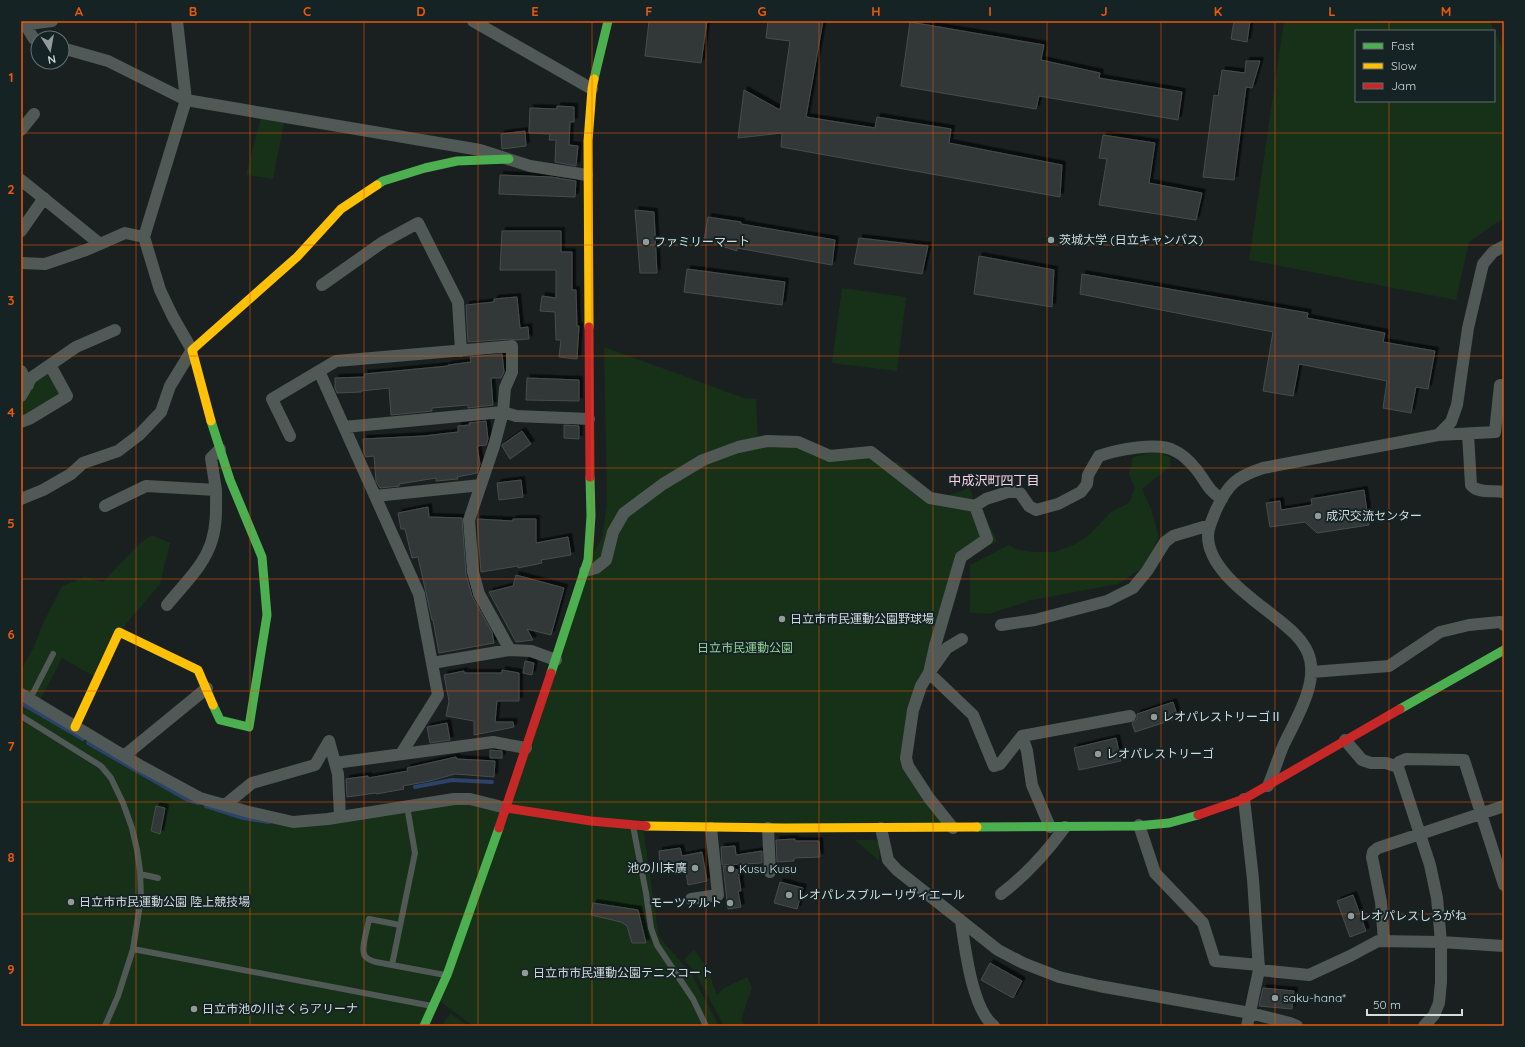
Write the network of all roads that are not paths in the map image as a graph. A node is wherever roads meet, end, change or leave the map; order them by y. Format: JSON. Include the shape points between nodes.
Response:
{"nodes":[{"id":1,"x":52,"y":21,"type":"edge"},
{"id":2,"x":177,"y":21,"type":"edge"},
{"id":3,"x":473,"y":21,"type":"edge"},
{"id":4,"x":608,"y":21,"type":"edge"},
{"id":5,"x":23,"y":24,"type":"edge"},
{"id":6,"x":30,"y":34,"type":"edge"},
{"id":7,"x":70,"y":50,"type":"edge"},
{"id":8,"x":592,"y":89,"type":"junction"},
{"id":9,"x":186,"y":100,"type":"junction"},
{"id":10,"x":34,"y":114,"type":"dead end"},
{"id":11,"x":21,"y":130,"type":"edge"},
{"id":12,"x":509,"y":159,"type":"junction"},
{"id":13,"x":587,"y":175,"type":"junction"},
{"id":14,"x":21,"y":180,"type":"edge"},
{"id":15,"x":44,"y":198,"type":"junction"},
{"id":16,"x":21,"y":231,"type":"edge"},
{"id":17,"x":144,"y":237,"type":"junction"},
{"id":18,"x":100,"y":244,"type":"junction"},
{"id":19,"x":1504,"y":246,"type":"edge"},
{"id":20,"x":21,"y":263,"type":"edge"},
{"id":21,"x":322,"y":285,"type":"dead end"},
{"id":22,"x":115,"y":330,"type":"dead end"},
{"id":23,"x":192,"y":350,"type":"junction"},
{"id":24,"x":461,"y":351,"type":"junction"},
{"id":25,"x":50,"y":365,"type":"junction"},
{"id":26,"x":21,"y":371,"type":"edge"},
{"id":27,"x":319,"y":371,"type":"junction"},
{"id":28,"x":28,"y":384,"type":"junction"},
{"id":29,"x":1504,"y":384,"type":"edge"},
{"id":30,"x":21,"y":396,"type":"edge"},
{"id":31,"x":503,"y":412,"type":"junction"},
{"id":32,"x":589,"y":419,"type":"junction"},
{"id":33,"x":21,"y":422,"type":"edge"},
{"id":34,"x":344,"y":427,"type":"junction"},
{"id":35,"x":1468,"y":434,"type":"junction"},
{"id":36,"x":1438,"y":435,"type":"junction"},
{"id":37,"x":290,"y":436,"type":"dead end"},
{"id":38,"x":220,"y":449,"type":"junction"},
{"id":39,"x":481,"y":485,"type":"junction"},
{"id":40,"x":216,"y":490,"type":"junction"},
{"id":41,"x":1504,"y":492,"type":"edge"},
{"id":42,"x":375,"y":496,"type":"junction"},
{"id":43,"x":1222,"y":499,"type":"junction"},
{"id":44,"x":21,"y":500,"type":"edge"},
{"id":45,"x":105,"y":506,"type":"dead end"},
{"id":46,"x":975,"y":506,"type":"junction"},
{"id":47,"x":1210,"y":525,"type":"junction"},
{"id":48,"x":585,"y":571,"type":"junction"},
{"id":49,"x":167,"y":605,"type":"dead end"},
{"id":50,"x":1001,"y":625,"type":"dead end"},
{"id":51,"x":1504,"y":625,"type":"edge"},
{"id":52,"x":962,"y":639,"type":"dead end"},
{"id":53,"x":510,"y":650,"type":"junction"},
{"id":54,"x":1504,"y":650,"type":"edge"},
{"id":55,"x":53,"y":654,"type":"dead end"},
{"id":56,"x":556,"y":660,"type":"junction"},
{"id":57,"x":432,"y":663,"type":"junction"},
{"id":58,"x":1312,"y":672,"type":"junction"},
{"id":59,"x":929,"y":673,"type":"junction"},
{"id":60,"x":207,"y":688,"type":"junction"},
{"id":61,"x":25,"y":696,"type":"edge"},
{"id":62,"x":21,"y":716,"type":"edge"},
{"id":63,"x":1130,"y":716,"type":"dead end"},
{"id":64,"x":75,"y":727,"type":"junction"},
{"id":65,"x":1022,"y":736,"type":"junction"},
{"id":66,"x":1345,"y":740,"type":"junction"},
{"id":67,"x":526,"y":748,"type":"junction"},
{"id":68,"x":401,"y":754,"type":"junction"},
{"id":69,"x":124,"y":756,"type":"junction"},
{"id":70,"x":335,"y":763,"type":"junction"},
{"id":71,"x":1398,"y":767,"type":"junction"},
{"id":72,"x":1268,"y":786,"type":"junction"},
{"id":73,"x":1244,"y":799,"type":"junction"},
{"id":74,"x":225,"y":805,"type":"junction"},
{"id":75,"x":407,"y":806,"type":"junction"},
{"id":76,"x":1504,"y":806,"type":"edge"},
{"id":77,"x":506,"y":808,"type":"junction"},
{"id":78,"x":1481,"y":814,"type":"junction"},
{"id":79,"x":340,"y":817,"type":"junction"},
{"id":80,"x":1139,"y":825,"type":"junction"},
{"id":81,"x":632,"y":826,"type":"junction"},
{"id":82,"x":1050,"y":827,"type":"junction"},
{"id":83,"x":1065,"y":827,"type":"junction"},
{"id":84,"x":711,"y":828,"type":"junction"},
{"id":85,"x":768,"y":828,"type":"junction"},
{"id":86,"x":881,"y":828,"type":"junction"},
{"id":87,"x":953,"y":828,"type":"junction"},
{"id":88,"x":1420,"y":834,"type":"junction"},
{"id":89,"x":770,"y":872,"type":"dead end"},
{"id":90,"x":140,"y":874,"type":"junction"},
{"id":91,"x":158,"y":878,"type":"dead end"},
{"id":92,"x":1504,"y":885,"type":"edge"},
{"id":93,"x":1001,"y":894,"type":"dead end"},
{"id":94,"x":691,"y":899,"type":"dead end"},
{"id":95,"x":961,"y":921,"type":"junction"},
{"id":96,"x":400,"y":925,"type":"junction"},
{"id":97,"x":1384,"y":941,"type":"junction"},
{"id":98,"x":1441,"y":942,"type":"junction"},
{"id":99,"x":1504,"y":946,"type":"edge"},
{"id":100,"x":133,"y":949,"type":"junction"},
{"id":101,"x":392,"y":965,"type":"junction"},
{"id":102,"x":1259,"y":967,"type":"junction"},
{"id":103,"x":446,"y":975,"type":"junction"},
{"id":104,"x":434,"y":1007,"type":"junction"},
{"id":105,"x":1250,"y":1013,"type":"junction"},
{"id":106,"x":989,"y":1024,"type":"edge"},
{"id":107,"x":105,"y":1026,"type":"edge"},
{"id":108,"x":424,"y":1026,"type":"edge"},
{"id":109,"x":706,"y":1026,"type":"edge"},
{"id":110,"x":1247,"y":1026,"type":"edge"},
{"id":111,"x":1297,"y":1026,"type":"edge"},
{"id":112,"x":1424,"y":1026,"type":"edge"}],
"edges":[{"from":1,"to":5,"type":"street"},
{"from":2,"to":9,"type":"street"},
{"from":3,"to":8,"type":"street"},
{"from":4,"to":8,"type":"street"},
{"from":5,"to":6,"type":"street"},
{"from":7,"to":9,"type":"street","via":[[108,61]]},
{"from":8,"to":13,"type":"street"},
{"from":9,"to":12,"type":"street","via":[[480,150]]},
{"from":9,"to":17,"type":"street"},
{"from":10,"to":11,"type":"street"},
{"from":12,"to":13,"type":"street","via":[[530,166]]},
{"from":12,"to":23,"type":"street","via":[[457,161],[382,181],[341,209],[297,256]]},
{"from":13,"to":32,"type":"street"},
{"from":14,"to":15,"type":"street"},
{"from":15,"to":16,"type":"street"},
{"from":15,"to":18,"type":"street"},
{"from":17,"to":18,"type":"street","via":[[125,233]]},
{"from":17,"to":23,"type":"street","via":[[160,290]]},
{"from":18,"to":20,"type":"street","via":[[46,264]]},
{"from":19,"to":36,"type":"street","via":[[1493,252],[1483,264],[1468,328],[1457,405],[1451,422]]},
{"from":21,"to":24,"type":"street","via":[[383,242],[418,223],[458,302]]},
{"from":22,"to":25,"type":"street","via":[[76,347]]},
{"from":23,"to":38,"type":"street"},
{"from":23,"to":44,"type":"street","via":[[170,386],[161,412],[139,435],[118,451],[83,463],[71,474]]},
{"from":24,"to":27,"type":"street","via":[[336,361]]},
{"from":24,"to":31,"type":"street","via":[[512,346],[512,372],[506,388]]},
{"from":25,"to":28,"type":"street"},
{"from":25,"to":33,"type":"street","via":[[67,396]]},
{"from":26,"to":28,"type":"street"},
{"from":27,"to":34,"type":"street"},
{"from":27,"to":37,"type":"street","via":[[272,399]]},
{"from":28,"to":30,"type":"street"},
{"from":29,"to":35,"type":"street","via":[[1500,385],[1495,432]]},
{"from":31,"to":32,"type":"street","via":[[516,416]]},
{"from":31,"to":34,"type":"street"},
{"from":31,"to":39,"type":"street"},
{"from":32,"to":48,"type":"street","via":[[591,531]]},
{"from":34,"to":42,"type":"street"},
{"from":35,"to":36,"type":"street"},
{"from":35,"to":41,"type":"street","via":[[1474,489]]},
{"from":36,"to":43,"type":"street","via":[[1263,468],[1234,481]]},
{"from":38,"to":40,"type":"street","via":[[211,458]]},
{"from":38,"to":60,"type":"street","via":[[262,557],[267,615],[249,727],[220,720]]},
{"from":39,"to":42,"type":"street"},
{"from":39,"to":53,"type":"street","via":[[470,520],[473,572],[479,594]]},
{"from":40,"to":45,"type":"street","via":[[146,486]]},
{"from":40,"to":49,"type":"street","via":[[216,516],[210,546],[197,568]]},
{"from":42,"to":57,"type":"street","via":[[419,594]]},
{"from":43,"to":46,"type":"street","via":[[1213,494],[1196,469],[1174,450],[1156,446],[1115,451],[1099,456],[1081,492],[1058,504],[1036,510],[1020,493],[1011,491]]},
{"from":43,"to":47,"type":"street"},
{"from":46,"to":48,"type":"street","via":[[930,498],[871,452],[830,456],[798,442],[767,441],[738,447],[703,460],[663,484],[624,513],[613,532],[606,560],[596,568]]},
{"from":46,"to":59,"type":"street","via":[[987,539],[961,557]]},
{"from":47,"to":50,"type":"street","via":[[1173,536],[1165,542],[1148,571],[1133,588],[1107,601],[1035,620]]},
{"from":47,"to":58,"type":"street","via":[[1210,550],[1222,570],[1297,636],[1308,653]]},
{"from":48,"to":56,"type":"street"},
{"from":51,"to":58,"type":"street","via":[[1500,622],[1469,625],[1440,632],[1388,666]]},
{"from":52,"to":59,"type":"street","via":[[947,648]]},
{"from":53,"to":56,"type":"street","via":[[531,651]]},
{"from":53,"to":57,"type":"street"},
{"from":54,"to":66,"type":"street"},
{"from":55,"to":61,"type":"lane"},
{"from":56,"to":67,"type":"street"},
{"from":57,"to":68,"type":"street","via":[[438,695]]},
{"from":58,"to":72,"type":"street","via":[[1302,708]]},
{"from":59,"to":65,"type":"street","via":[[973,715],[994,766],[1000,764]]},
{"from":59,"to":87,"type":"street","via":[[921,686],[913,710],[906,758],[908,766],[929,798]]},
{"from":60,"to":64,"type":"street","via":[[198,670],[119,632]]},
{"from":60,"to":69,"type":"street"},
{"from":61,"to":64,"type":"street"},
{"from":62,"to":90,"type":"lane","via":[[101,766],[111,778],[132,828]]},
{"from":63,"to":65,"type":"street"},
{"from":64,"to":69,"type":"street"},
{"from":65,"to":82,"type":"street","via":[[1032,785]]},
{"from":66,"to":71,"type":"street","via":[[1362,760]]},
{"from":66,"to":72,"type":"street"},
{"from":67,"to":68,"type":"street","via":[[492,742]]},
{"from":67,"to":77,"type":"street"},
{"from":68,"to":70,"type":"street"},
{"from":69,"to":74,"type":"street","via":[[200,798]]},
{"from":70,"to":74,"type":"street","via":[[329,741],[315,765],[252,783]]},
{"from":70,"to":79,"type":"street"},
{"from":71,"to":78,"type":"street","via":[[1399,762],[1406,760],[1464,760]]},
{"from":71,"to":88,"type":"street"},
{"from":72,"to":73,"type":"street"},
{"from":73,"to":80,"type":"street","via":[[1208,813],[1169,823]]},
{"from":73,"to":102,"type":"street"},
{"from":74,"to":79,"type":"street","via":[[293,822]]},
{"from":75,"to":77,"type":"street","via":[[470,799]]},
{"from":75,"to":79,"type":"street"},
{"from":75,"to":96,"type":"lane","via":[[415,853]]},
{"from":76,"to":78,"type":"street"},
{"from":77,"to":81,"type":"street"},
{"from":77,"to":103,"type":"street"},
{"from":78,"to":88,"type":"street"},
{"from":78,"to":92,"type":"street"},
{"from":80,"to":83,"type":"street"},
{"from":80,"to":102,"type":"street","via":[[1155,873],[1203,923],[1215,961]]},
{"from":81,"to":84,"type":"street"},
{"from":81,"to":109,"type":"lane","via":[[651,928],[657,945],[693,999]]},
{"from":82,"to":83,"type":"street"},
{"from":82,"to":87,"type":"street"},
{"from":83,"to":93,"type":"street","via":[[1029,871]]},
{"from":84,"to":85,"type":"street"},
{"from":84,"to":94,"type":"street","via":[[718,895]]},
{"from":85,"to":86,"type":"street"},
{"from":85,"to":89,"type":"street"},
{"from":86,"to":87,"type":"street"},
{"from":86,"to":95,"type":"street","via":[[888,860]]},
{"from":88,"to":97,"type":"street","via":[[1373,852]]},
{"from":88,"to":98,"type":"street","via":[[1437,898]]},
{"from":90,"to":91,"type":"lane"},
{"from":90,"to":100,"type":"lane","via":[[141,898]]},
{"from":95,"to":105,"type":"street","via":[[998,950],[1059,977]]},
{"from":95,"to":106,"type":"street","via":[[967,962],[979,1005]]},
{"from":96,"to":101,"type":"lane"},
{"from":96,"to":101,"type":"lane","via":[[369,919],[366,933],[363,952],[365,956],[370,960]]},
{"from":97,"to":98,"type":"street"},
{"from":97,"to":102,"type":"street","via":[[1378,940],[1309,975]]},
{"from":98,"to":99,"type":"street"},
{"from":98,"to":112,"type":"street","via":[[1440,1003]]},
{"from":100,"to":104,"type":"lane"},
{"from":100,"to":107,"type":"lane"},
{"from":101,"to":103,"type":"lane"},
{"from":102,"to":105,"type":"street"},
{"from":103,"to":104,"type":"street"},
{"from":104,"to":108,"type":"street"},
{"from":105,"to":110,"type":"street"},
{"from":105,"to":111,"type":"street"}]}
